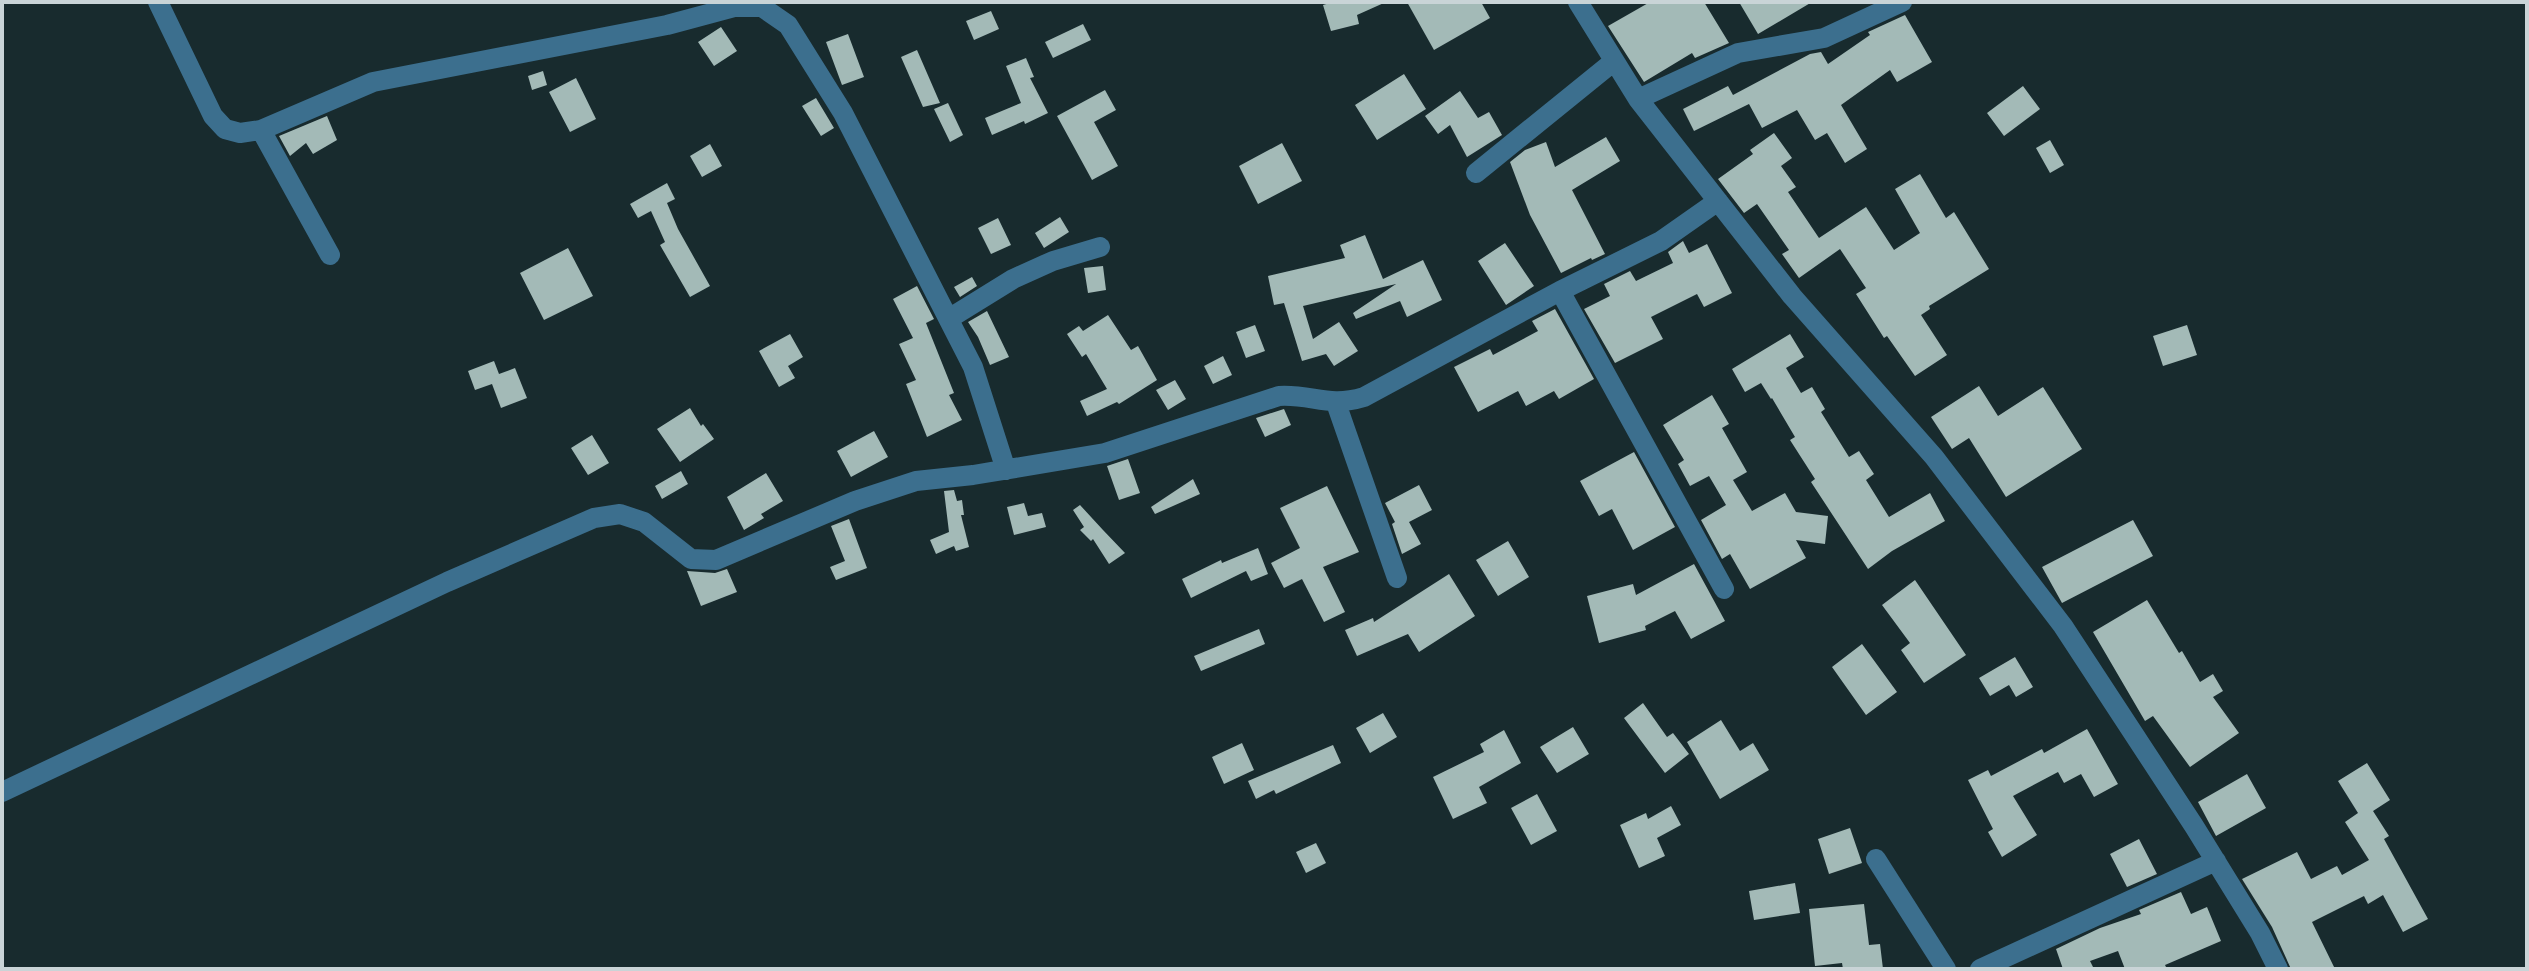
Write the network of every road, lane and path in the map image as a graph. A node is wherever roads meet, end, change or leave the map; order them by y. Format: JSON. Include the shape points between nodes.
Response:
{"nodes":[{"id":1,"x":158,"y":2,"type":"edge"},
{"id":2,"x":1578,"y":2,"type":"edge"},
{"id":3,"x":1902,"y":2,"type":"edge"},
{"id":4,"x":1613,"y":62,"type":"junction"},
{"id":5,"x":1638,"y":99,"type":"junction"},
{"id":6,"x":261,"y":130,"type":"junction"},
{"id":7,"x":1476,"y":173,"type":"dead end"},
{"id":8,"x":1718,"y":201,"type":"junction"},
{"id":9,"x":1100,"y":247,"type":"dead end"},
{"id":10,"x":330,"y":255,"type":"dead end"},
{"id":11,"x":1560,"y":291,"type":"junction"},
{"id":12,"x":950,"y":318,"type":"junction"},
{"id":13,"x":1336,"y":403,"type":"junction"},
{"id":14,"x":1006,"y":470,"type":"junction"},
{"id":15,"x":1397,"y":578,"type":"dead end"},
{"id":16,"x":1724,"y":589,"type":"dead end"},
{"id":17,"x":2,"y":792,"type":"edge"},
{"id":18,"x":1876,"y":859,"type":"dead end"},
{"id":19,"x":2216,"y":861,"type":"junction"},
{"id":20,"x":1946,"y":969,"type":"edge"},
{"id":21,"x":1980,"y":969,"type":"edge"},
{"id":22,"x":2278,"y":969,"type":"edge"}],
"edges":[{"from":1,"to":6,"type":"street","via":[[213,116],[225,129]]},
{"from":2,"to":4,"type":"street"},
{"from":3,"to":5,"type":"street","via":[[1824,38],[1738,53]]},
{"from":4,"to":5,"type":"street"},
{"from":4,"to":7,"type":"street"},
{"from":5,"to":8,"type":"street"},
{"from":6,"to":10,"type":"street"},
{"from":6,"to":12,"type":"street","via":[[373,82],[734,7],[762,7],[788,25],[843,113]]},
{"from":8,"to":11,"type":"street","via":[[1679,231]]},
{"from":8,"to":19,"type":"street","via":[[1996,536],[2063,626]]},
{"from":9,"to":12,"type":"street","via":[[1013,279]]},
{"from":11,"to":13,"type":"street","via":[[1364,397]]},
{"from":11,"to":16,"type":"street"},
{"from":12,"to":14,"type":"street","via":[[973,367]]},
{"from":13,"to":14,"type":"street","via":[[1279,396],[1105,453]]},
{"from":13,"to":15,"type":"street"},
{"from":14,"to":17,"type":"street","via":[[916,481],[716,560],[691,559],[644,522],[620,514],[594,518]]},
{"from":18,"to":20,"type":"street"},
{"from":19,"to":21,"type":"street"},
{"from":19,"to":22,"type":"street"}]}
